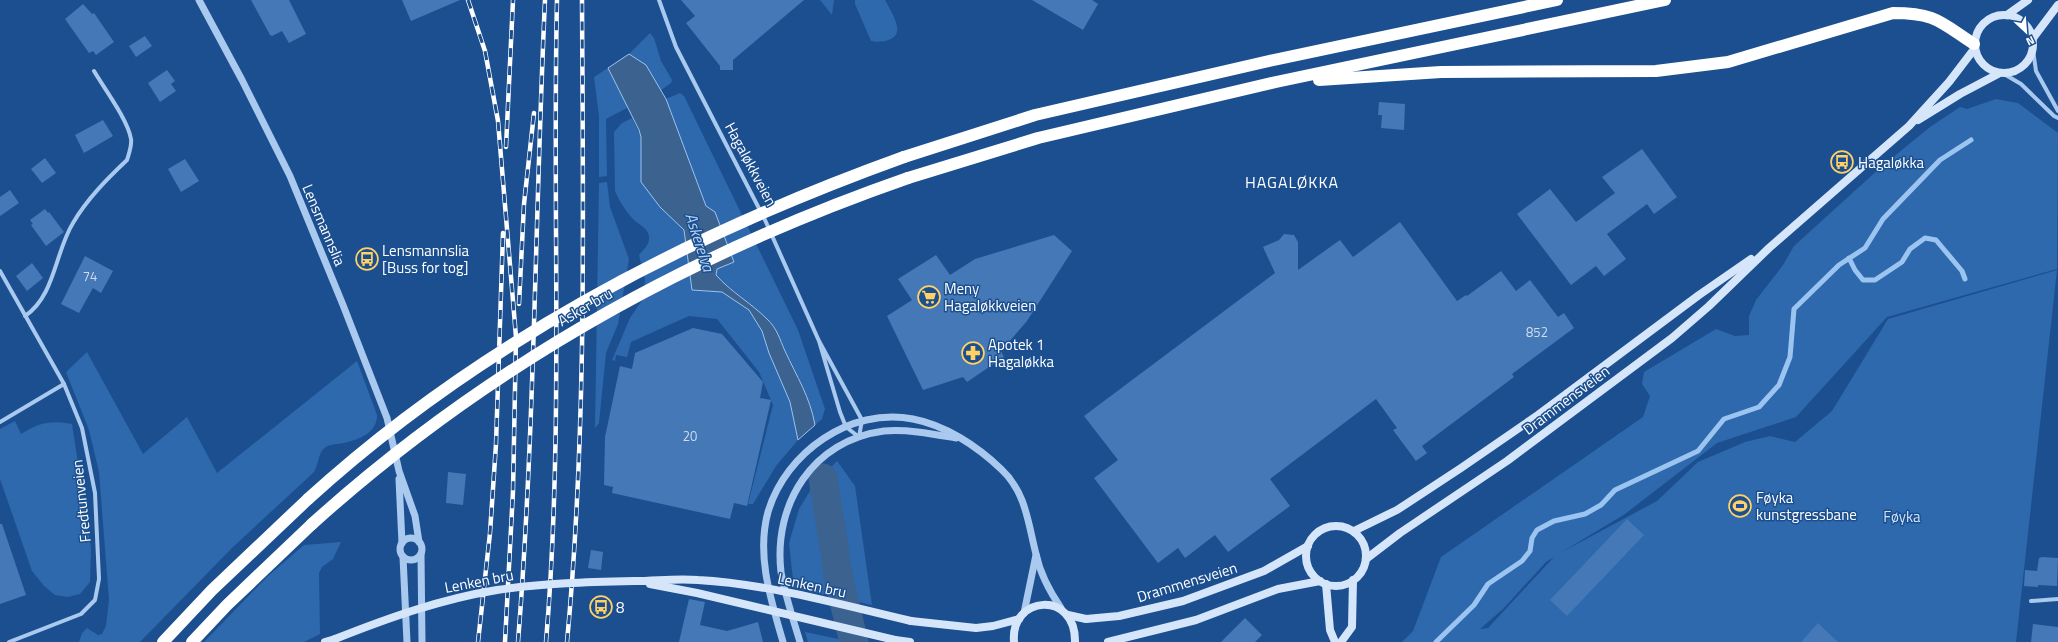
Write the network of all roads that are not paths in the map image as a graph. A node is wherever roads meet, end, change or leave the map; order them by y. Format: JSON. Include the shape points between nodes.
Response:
{"nodes":[{"id":1,"x":199,"y":0,"type":"edge"},
{"id":2,"x":659,"y":0,"type":"edge"},
{"id":3,"x":1557,"y":0,"type":"edge"},
{"id":4,"x":1665,"y":0,"type":"edge"},
{"id":5,"x":2028,"y":0,"type":"edge"},
{"id":6,"x":2058,"y":4,"type":"edge"},
{"id":7,"x":2007,"y":15,"type":"junction"},
{"id":8,"x":2033,"y":38,"type":"junction"},
{"id":9,"x":1974,"y":46,"type":"junction"},
{"id":10,"x":2033,"y":50,"type":"junction"},
{"id":11,"x":94,"y":71,"type":"dead end"},
{"id":12,"x":2001,"y":74,"type":"junction"},
{"id":13,"x":1276,"y":82,"type":"junction"},
{"id":14,"x":2058,"y":111,"type":"edge"},
{"id":15,"x":2058,"y":118,"type":"edge"},
{"id":16,"x":1909,"y":126,"type":"junction"},
{"id":17,"x":1769,"y":248,"type":"junction"},
{"id":18,"x":0,"y":271,"type":"edge"},
{"id":19,"x":25,"y":316,"type":"junction"},
{"id":20,"x":819,"y":341,"type":"junction"},
{"id":21,"x":64,"y":384,"type":"junction"},
{"id":22,"x":862,"y":420,"type":"junction"},
{"id":23,"x":0,"y":422,"type":"edge"},
{"id":24,"x":846,"y":427,"type":"junction"},
{"id":25,"x":859,"y":437,"type":"junction"},
{"id":26,"x":962,"y":440,"type":"junction"},
{"id":27,"x":398,"y":471,"type":"junction"},
{"id":28,"x":1354,"y":531,"type":"junction"},
{"id":29,"x":419,"y":542,"type":"junction"},
{"id":30,"x":402,"y":543,"type":"junction"},
{"id":31,"x":1308,"y":546,"type":"junction"},
{"id":32,"x":421,"y":554,"type":"junction"},
{"id":33,"x":1036,"y":554,"type":"junction"},
{"id":34,"x":403,"y":557,"type":"junction"},
{"id":35,"x":1366,"y":559,"type":"junction"},
{"id":36,"x":1353,"y":580,"type":"junction"},
{"id":37,"x":633,"y":582,"type":"junction"},
{"id":38,"x":1323,"y":582,"type":"junction"},
{"id":39,"x":2058,"y":599,"type":"edge"},
{"id":40,"x":2031,"y":601,"type":"dead end"},
{"id":41,"x":1061,"y":608,"type":"junction"},
{"id":42,"x":1068,"y":615,"type":"junction"},
{"id":43,"x":1021,"y":616,"type":"junction"},
{"id":44,"x":333,"y":640,"type":"edge"},
{"id":45,"x":9,"y":642,"type":"edge"},
{"id":46,"x":163,"y":642,"type":"edge"},
{"id":47,"x":192,"y":642,"type":"edge"},
{"id":48,"x":325,"y":642,"type":"edge"},
{"id":49,"x":407,"y":642,"type":"edge"},
{"id":50,"x":422,"y":642,"type":"edge"},
{"id":51,"x":784,"y":642,"type":"edge"},
{"id":52,"x":800,"y":642,"type":"edge"},
{"id":53,"x":910,"y":642,"type":"edge"},
{"id":54,"x":1014,"y":642,"type":"edge"},
{"id":55,"x":1075,"y":642,"type":"edge"},
{"id":56,"x":1108,"y":642,"type":"edge"},
{"id":57,"x":1335,"y":642,"type":"edge"},
{"id":58,"x":1342,"y":642,"type":"edge"}],
"edges":[{"from":1,"to":27,"type":"street","name":"Lensmannslia","via":[[290,176],[387,418]]},
{"from":2,"to":20,"type":"street","name":"Hagaløkkveien","via":[[676,47],[766,220]]},
{"from":3,"to":46,"type":"highway","name":"Asker bru","bridge":true,"via":[[1269,61],[1042,114],[904,156],[840,179],[682,248],[596,294],[519,340],[446,389],[373,444],[308,499],[212,590]]},
{"from":4,"to":13,"type":"highway"},
{"from":5,"to":7,"type":"main road"},
{"from":6,"to":8,"type":"main road"},
{"from":7,"to":8,"type":"main road","via":[[2024,22]]},
{"from":7,"to":9,"type":"main road","via":[[1997,15],[1984,22],[1976,34]]},
{"from":8,"to":10,"type":"main road"},
{"from":9,"to":12,"type":"main road","via":[[1982,65]]},
{"from":9,"to":13,"type":"highway","via":[[1930,16],[1893,13],[1735,60],[1691,68],[1656,71],[1441,72]]},
{"from":9,"to":16,"type":"main road","name":"Drammensveien","via":[[1949,82]]},
{"from":10,"to":12,"type":"main road","via":[[2028,62],[2017,71]]},
{"from":10,"to":14,"type":"street","via":[[2036,71]]},
{"from":11,"to":19,"type":"street","via":[[128,130],[131,146],[127,160],[82,208],[62,244],[45,296],[39,305]]},
{"from":12,"to":15,"type":"street","via":[[2021,84]]},
{"from":12,"to":16,"type":"main road","name":"Drammensveien","via":[[1960,94]]},
{"from":13,"to":47,"type":"highway","name":"Asker bru","bridge":true,"via":[[1038,138],[908,178],[762,234],[691,268],[607,312],[530,359],[457,407],[386,460],[312,524]]},
{"from":16,"to":17,"type":"main road","name":"Drammensveien"},
{"from":17,"to":28,"type":"main road","name":"Drammensveien","via":[[1699,295],[1538,415],[1461,468],[1397,510]]},
{"from":17,"to":35,"type":"main road","name":"Drammensveien","via":[[1672,338],[1513,457]]},
{"from":18,"to":19,"type":"street","name":"Fredtunveien"},
{"from":19,"to":21,"type":"street","name":"Fredtunveien"},
{"from":20,"to":22,"type":"street","name":"Hagaløkkveien"},
{"from":20,"to":24,"type":"street","name":"Hagaløkkveien"},
{"from":21,"to":23,"type":"street"},
{"from":21,"to":45,"type":"street","name":"Fredtunveien","via":[[82,428],[96,493],[99,579],[95,600],[81,614]]},
{"from":22,"to":24,"type":"street"},
{"from":22,"to":25,"type":"street"},
{"from":22,"to":26,"type":"street","via":[[890,417],[912,419],[937,426]]},
{"from":24,"to":25,"type":"street"},
{"from":24,"to":51,"type":"street","via":[[817,442],[800,458],[784,476],[768,513],[764,570]]},
{"from":25,"to":26,"type":"street","via":[[884,431],[915,432]]},
{"from":25,"to":52,"type":"street","via":[[836,448],[816,462],[798,484],[792,496],[782,534],[781,564],[784,586]]},
{"from":26,"to":33,"type":"street","via":[[990,458],[1013,482],[1028,514]]},
{"from":27,"to":29,"type":"street","name":"Lensmannslia","via":[[415,516]]},
{"from":27,"to":30,"type":"street","name":"Lensmannslia"},
{"from":28,"to":31,"type":"main road","via":[[1340,526],[1326,527],[1314,535]]},
{"from":28,"to":35,"type":"main road","via":[[1363,543]]},
{"from":29,"to":30,"type":"street","via":[[414,538]]},
{"from":29,"to":32,"type":"street"},
{"from":30,"to":34,"type":"street","via":[[400,550]]},
{"from":31,"to":38,"type":"main road","via":[[1308,566]]},
{"from":31,"to":42,"type":"main road","name":"Drammensveien","via":[[1264,571],[1184,600],[1112,617],[1086,619]]},
{"from":32,"to":34,"type":"street","via":[[410,560]]},
{"from":32,"to":50,"type":"street"},
{"from":33,"to":41,"type":"street","via":[[1051,592]]},
{"from":33,"to":43,"type":"street"},
{"from":34,"to":49,"type":"street"},
{"from":35,"to":36,"type":"main road","via":[[1361,572]]},
{"from":36,"to":38,"type":"main road","via":[[1338,585]]},
{"from":36,"to":58,"type":"main road","via":[[1352,627]]},
{"from":37,"to":43,"type":"main road","name":"Lenken bru","bridge":true,"via":[[697,580],[731,583],[911,621],[976,628],[993,626]]},
{"from":37,"to":44,"type":"main road","name":"Lenken bru","bridge":true,"via":[[578,582],[496,590],[418,608]]},
{"from":37,"to":53,"type":"main road","name":"Lenken bru","bridge":true,"via":[[697,593]]},
{"from":38,"to":56,"type":"main road","via":[[1278,589],[1196,620]]},
{"from":38,"to":57,"type":"main road","via":[[1330,630]]},
{"from":39,"to":40,"type":"street"},
{"from":41,"to":42,"type":"main road"},
{"from":41,"to":43,"type":"main road","via":[[1040,605]]},
{"from":42,"to":55,"type":"main road","via":[[1076,631]]},
{"from":43,"to":54,"type":"main road","via":[[1015,626]]},
{"from":44,"to":48,"type":"main road","name":"Lenken bru"}]}
